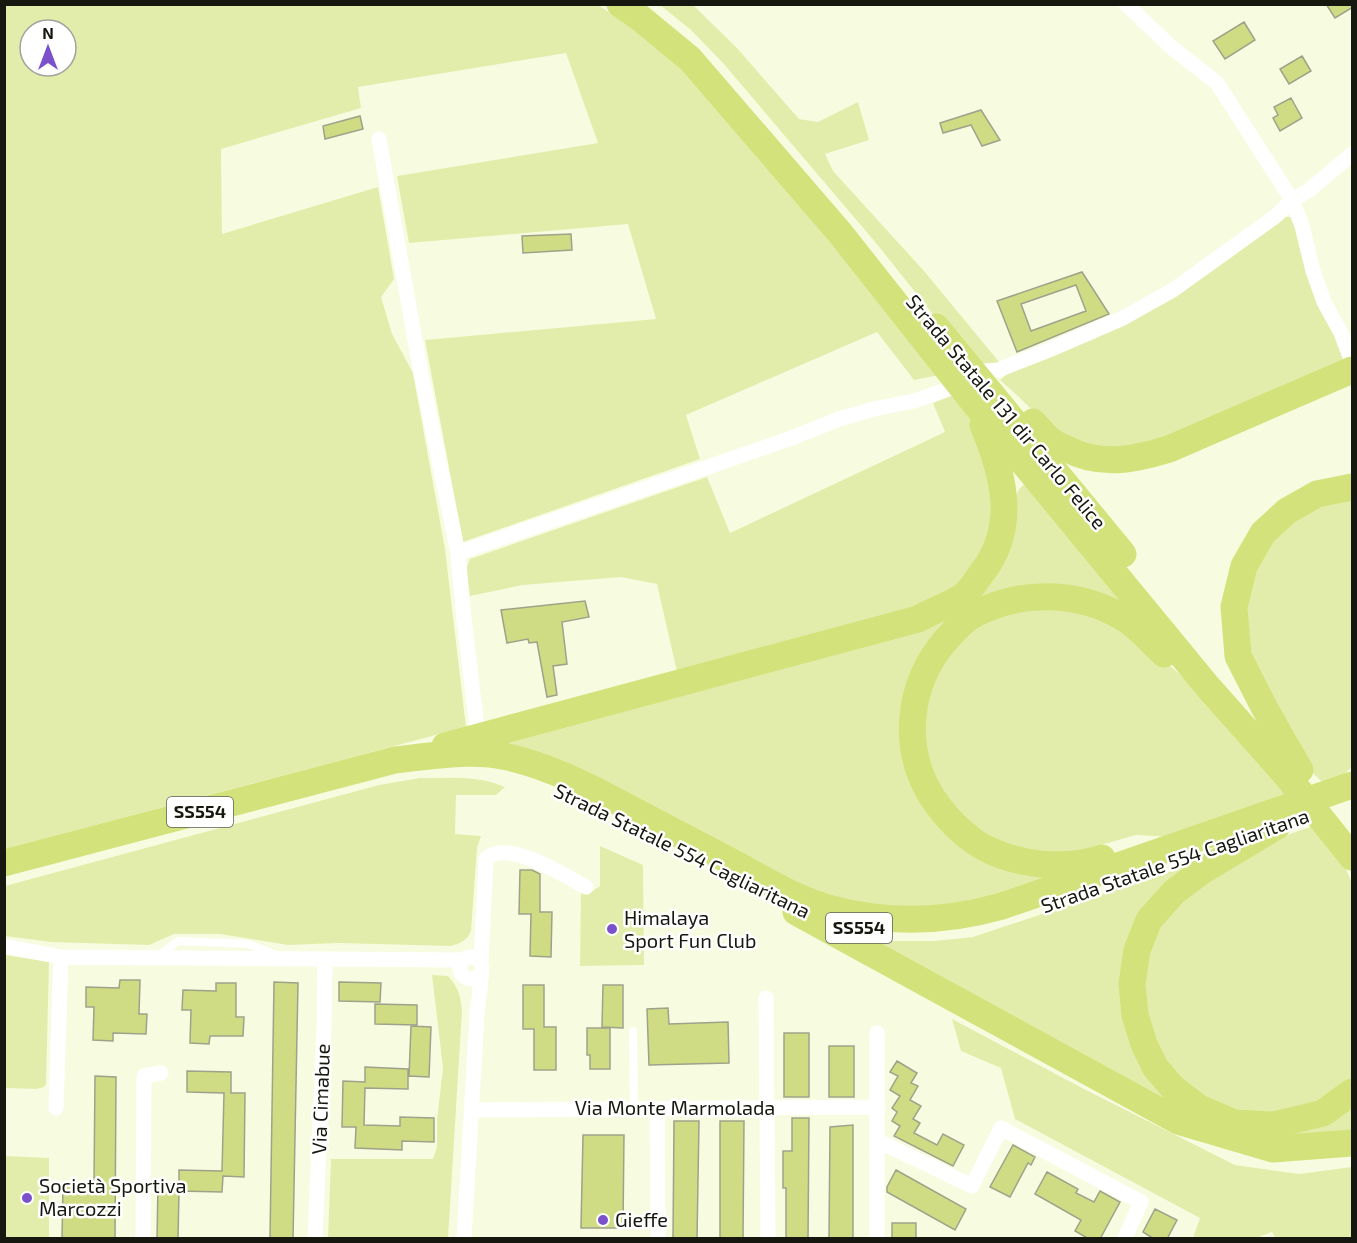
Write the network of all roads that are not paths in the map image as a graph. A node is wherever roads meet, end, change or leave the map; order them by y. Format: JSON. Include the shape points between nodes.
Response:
{"nodes":[{"id":1,"x":620,"y":4,"type":"edge"},
{"id":2,"x":644,"y":4,"type":"edge"},
{"id":3,"x":1126,"y":4,"type":"edge"},
{"id":4,"x":379,"y":139,"type":"dead end"},
{"id":5,"x":1353,"y":154,"type":"edge"},
{"id":6,"x":1292,"y":200,"type":"junction"},
{"id":7,"x":1353,"y":362,"type":"edge"},
{"id":8,"x":1353,"y":370,"type":"edge"},
{"id":9,"x":984,"y":371,"type":"dead end"},
{"id":10,"x":954,"y":387,"type":"dead end"},
{"id":11,"x":975,"y":405,"type":"junction"},
{"id":12,"x":1007,"y":412,"type":"junction"},
{"id":13,"x":1353,"y":487,"type":"edge"},
{"id":14,"x":458,"y":553,"type":"junction"},
{"id":15,"x":1208,"y":687,"type":"junction"},
{"id":16,"x":478,"y":736,"type":"junction"},
{"id":17,"x":395,"y":760,"type":"junction"},
{"id":18,"x":1294,"y":773,"type":"junction"},
{"id":19,"x":1353,"y":785,"type":"edge"},
{"id":20,"x":1353,"y":800,"type":"edge"},
{"id":21,"x":1277,"y":826,"type":"junction"},
{"id":22,"x":1167,"y":850,"type":"junction"},
{"id":23,"x":1352,"y":851,"type":"edge"},
{"id":24,"x":4,"y":863,"type":"edge"},
{"id":25,"x":4,"y":876,"type":"edge"},
{"id":26,"x":586,"y":887,"type":"dead end"},
{"id":27,"x":796,"y":912,"type":"junction"},
{"id":28,"x":4,"y":946,"type":"edge"},
{"id":29,"x":61,"y":957,"type":"junction"},
{"id":30,"x":325,"y":959,"type":"junction"},
{"id":31,"x":470,"y":967,"type":"junction"},
{"id":32,"x":765,"y":998,"type":"dead end"},
{"id":33,"x":633,"y":1031,"type":"dead end"},
{"id":34,"x":877,"y":1033,"type":"dead end"},
{"id":35,"x":161,"y":1073,"type":"dead end"},
{"id":36,"x":1353,"y":1092,"type":"edge"},
{"id":37,"x":877,"y":1107,"type":"junction"},
{"id":38,"x":56,"y":1108,"type":"dead end"},
{"id":39,"x":766,"y":1108,"type":"junction"},
{"id":40,"x":634,"y":1109,"type":"junction"},
{"id":41,"x":657,"y":1109,"type":"junction"},
{"id":42,"x":473,"y":1110,"type":"junction"},
{"id":43,"x":878,"y":1141,"type":"junction"},
{"id":44,"x":1353,"y":1143,"type":"edge"},
{"id":45,"x":143,"y":1239,"type":"edge"},
{"id":46,"x":315,"y":1239,"type":"edge"},
{"id":47,"x":464,"y":1239,"type":"edge"},
{"id":48,"x":658,"y":1239,"type":"edge"},
{"id":49,"x":768,"y":1239,"type":"edge"},
{"id":50,"x":877,"y":1239,"type":"edge"},
{"id":51,"x":1125,"y":1239,"type":"edge"}],
"edges":[{"from":1,"to":11,"type":"highway","name":"Strada Statale 131 dir Carlo Felice","via":[[690,59],[840,233]]},
{"from":2,"to":12,"type":"highway","name":"Strada Statale 131 dir Carlo Felice","via":[[692,41],[745,98]]},
{"from":3,"to":6,"type":"street","via":[[1217,84]]},
{"from":4,"to":14,"type":"street","via":[[417,357]]},
{"from":5,"to":6,"type":"street"},
{"from":6,"to":7,"type":"street","via":[[1324,302]]},
{"from":6,"to":9,"type":"street","via":[[1276,216],[1173,290],[1123,318],[1049,351],[998,370]]},
{"from":8,"to":12,"type":"highway","via":[[1169,450],[1121,461],[1073,453],[1050,441],[1034,423]]},
{"from":10,"to":14,"type":"street","via":[[839,419]]},
{"from":11,"to":15,"type":"highway","name":"Strada Statale 131 dir Carlo Felice"},
{"from":11,"to":16,"type":"highway","via":[[1005,492],[1003,530],[990,563],[965,595],[918,619]]},
{"from":12,"to":18,"type":"highway","name":"Strada Statale 131 dir Carlo Felice"},
{"from":13,"to":18,"type":"highway","via":[[1317,494],[1287,511],[1263,534],[1244,566],[1234,607],[1238,656]]},
{"from":14,"to":16,"type":"street"},
{"from":15,"to":18,"type":"highway"},
{"from":15,"to":22,"type":"highway","via":[[1127,621],[1096,606],[1043,595],[999,604],[957,628],[936,652],[915,699],[912,724],[920,773],[941,810],[975,842],[1012,859],[1045,865],[1085,863],[1135,847]]},
{"from":16,"to":17,"type":"highway"},
{"from":17,"to":22,"type":"highway","name":"Strada Statale 554 Cagliaritana","number":"SS554","via":[[459,753],[507,757],[559,773],[791,894],[871,917],[970,915]]},
{"from":17,"to":24,"type":"highway","name":"Strada Statale 554 Cagliaritana","number":"SS554"},
{"from":18,"to":23,"type":"highway","name":"Strada Statale 131 dir Carlo Felice"},
{"from":19,"to":22,"type":"highway","number":"SS554"},
{"from":20,"to":21,"type":"highway","name":"Strada Statale 554 Cagliaritana","number":"SS554"},
{"from":21,"to":27,"type":"highway","name":"Strada Statale 554 Cagliaritana","number":"SS554","via":[[1001,921],[967,929],[901,934],[833,923]]},
{"from":21,"to":36,"type":"highway","via":[[1202,871],[1174,892],[1149,920],[1137,950],[1132,984],[1135,1015],[1155,1067],[1173,1088],[1199,1108],[1234,1123],[1274,1125],[1323,1113]]},
{"from":25,"to":27,"type":"highway","name":"Strada Statale 554 Cagliaritana","number":"SS554","via":[[379,777],[440,768],[479,768],[562,789]]},
{"from":26,"to":31,"type":"street","via":[[532,860],[501,851],[490,854],[486,859],[482,932]]},
{"from":27,"to":44,"type":"highway","via":[[1178,1121],[1273,1149]]},
{"from":28,"to":29,"type":"street"},
{"from":29,"to":30,"type":"street"},
{"from":29,"to":38,"type":"street"},
{"from":30,"to":31,"type":"street","via":[[420,960]]},
{"from":30,"to":46,"type":"street","name":"Via Cimabue"},
{"from":31,"to":42,"type":"street","via":[[477,1014]]},
{"from":32,"to":39,"type":"street"},
{"from":33,"to":40,"type":"lane"},
{"from":34,"to":37,"type":"street"},
{"from":35,"to":45,"type":"street","via":[[144,1076]]},
{"from":37,"to":39,"type":"street","name":"Via Monte Marmolada"},
{"from":37,"to":43,"type":"street"},
{"from":39,"to":41,"type":"street","name":"Via Monte Marmolada"},
{"from":39,"to":49,"type":"street"},
{"from":40,"to":41,"type":"street","name":"Via Monte Marmolada"},
{"from":40,"to":42,"type":"street","name":"Via Monte Marmolada"},
{"from":41,"to":48,"type":"street"},
{"from":42,"to":47,"type":"street"},
{"from":43,"to":50,"type":"street"},
{"from":43,"to":51,"type":"street","via":[[972,1186],[1001,1128],[1141,1202]]}]}
